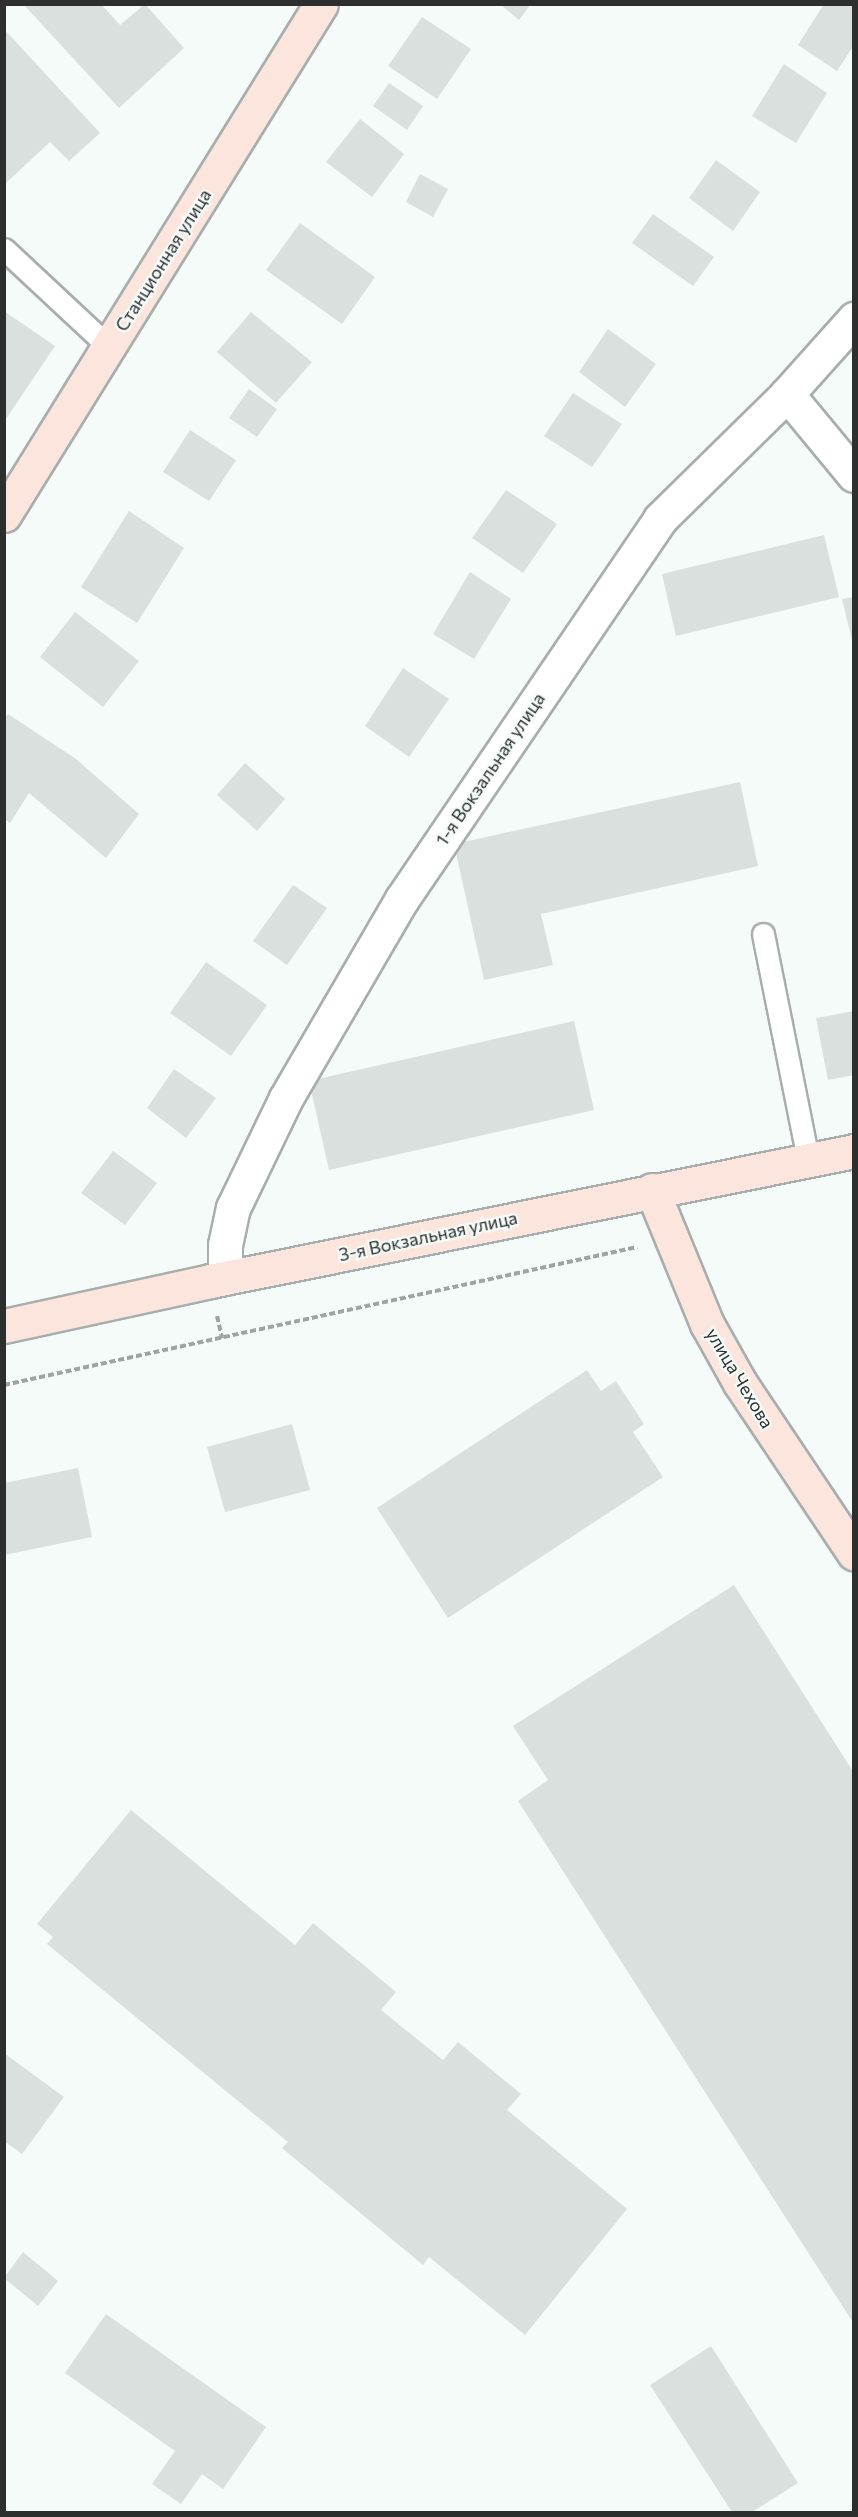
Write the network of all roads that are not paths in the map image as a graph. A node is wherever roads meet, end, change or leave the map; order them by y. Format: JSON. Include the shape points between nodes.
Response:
{"nodes":[{"id":1,"x":321,"y":4,"type":"edge"},
{"id":2,"x":4,"y":249,"type":"edge"},
{"id":3,"x":854,"y":319,"type":"edge"},
{"id":4,"x":109,"y":347,"type":"junction"},
{"id":5,"x":787,"y":394,"type":"junction"},
{"id":6,"x":854,"y":475,"type":"edge"},
{"id":7,"x":4,"y":515,"type":"edge"},
{"id":8,"x":763,"y":934,"type":"dead end"},
{"id":9,"x":854,"y":1151,"type":"edge"},
{"id":10,"x":808,"y":1160,"type":"junction"},
{"id":11,"x":652,"y":1190,"type":"junction"},
{"id":12,"x":225,"y":1278,"type":"junction"},
{"id":13,"x":4,"y":1326,"type":"edge"},
{"id":14,"x":854,"y":1553,"type":"edge"}],
"edges":[{"from":1,"to":4,"type":"street","name":"Станционная улица"},
{"from":2,"to":4,"type":"lane"},
{"from":3,"to":5,"type":"street","name":"1-я Вокзальная улица"},
{"from":4,"to":7,"type":"street","name":"Станционная улица"},
{"from":5,"to":6,"type":"street"},
{"from":5,"to":12,"type":"street","name":"1-я Вокзальная улица","via":[[660,519],[402,899],[286,1098],[232,1208],[225,1245]]},
{"from":8,"to":10,"type":"lane"},
{"from":9,"to":10,"type":"street","name":"3-я Вокзальная улица"},
{"from":10,"to":11,"type":"street","name":"3-я Вокзальная улица"},
{"from":11,"to":12,"type":"street","name":"3-я Вокзальная улица"},
{"from":11,"to":14,"type":"street","name":"улица Чехова","via":[[707,1324],[740,1383]]},
{"from":12,"to":13,"type":"street","name":"3-я Вокзальная улица"}]}
